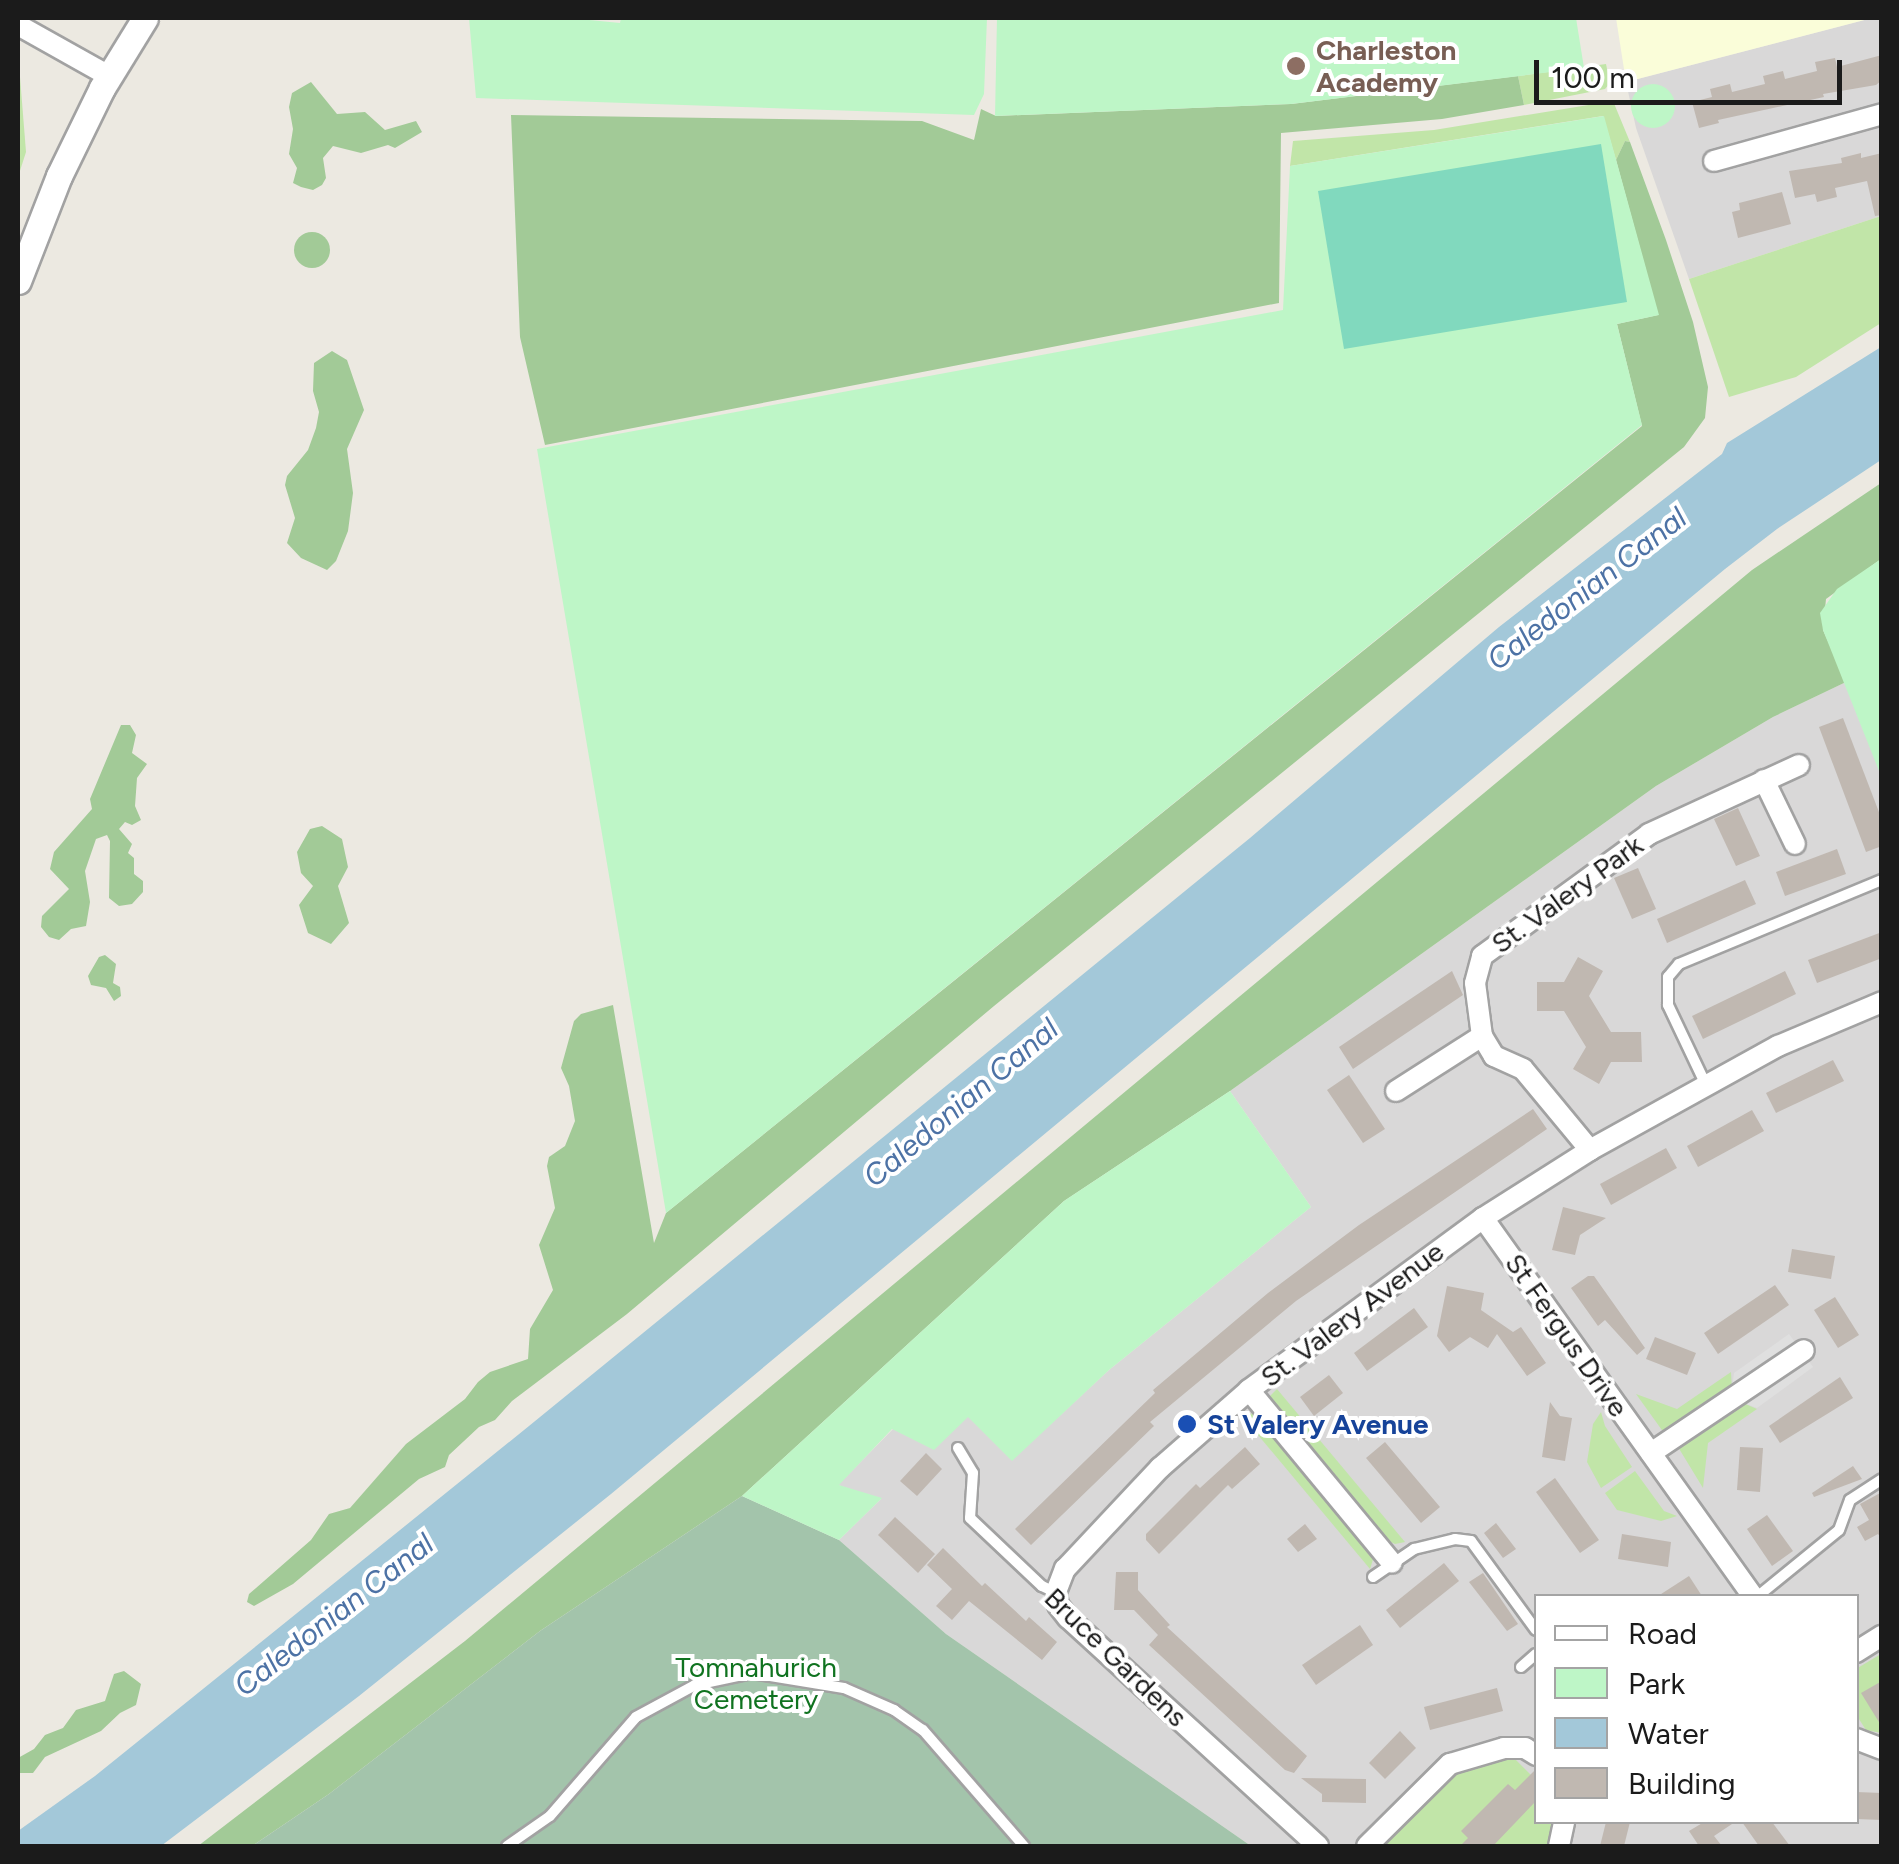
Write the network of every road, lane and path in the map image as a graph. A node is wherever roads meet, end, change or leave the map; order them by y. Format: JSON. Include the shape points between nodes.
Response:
{"nodes":[{"id":1,"x":145,"y":18,"type":"edge"},
{"id":2,"x":18,"y":25,"type":"edge"},
{"id":3,"x":109,"y":76,"type":"junction"},
{"id":4,"x":1882,"y":114,"type":"edge"},
{"id":5,"x":1714,"y":160,"type":"dead end"},
{"id":6,"x":18,"y":281,"type":"edge"},
{"id":7,"x":1798,"y":765,"type":"dead end"},
{"id":8,"x":1764,"y":780,"type":"junction"},
{"id":9,"x":1795,"y":844,"type":"dead end"},
{"id":10,"x":1882,"y":880,"type":"edge"},
{"id":11,"x":1882,"y":1002,"type":"edge"},
{"id":12,"x":1482,"y":1036,"type":"junction"},
{"id":13,"x":1707,"y":1086,"type":"junction"},
{"id":14,"x":1396,"y":1091,"type":"dead end"},
{"id":15,"x":1590,"y":1150,"type":"junction"},
{"id":16,"x":1483,"y":1218,"type":"junction"},
{"id":17,"x":1804,"y":1350,"type":"dead end"},
{"id":18,"x":1249,"y":1390,"type":"junction"},
{"id":19,"x":958,"y":1448,"type":"dead end"},
{"id":20,"x":1651,"y":1453,"type":"junction"},
{"id":21,"x":1882,"y":1479,"type":"edge"},
{"id":22,"x":1392,"y":1563,"type":"junction"},
{"id":23,"x":1374,"y":1577,"type":"dead end"},
{"id":24,"x":1056,"y":1592,"type":"junction"},
{"id":25,"x":1754,"y":1594,"type":"edge"},
{"id":26,"x":1758,"y":1594,"type":"edge"},
{"id":27,"x":1534,"y":1627,"type":"edge"},
{"id":28,"x":1882,"y":1636,"type":"edge"},
{"id":29,"x":1859,"y":1650,"type":"edge"},
{"id":30,"x":1534,"y":1656,"type":"edge"},
{"id":31,"x":1521,"y":1667,"type":"dead end"},
{"id":32,"x":1534,"y":1754,"type":"edge"},
{"id":33,"x":507,"y":1846,"type":"edge"},
{"id":34,"x":1024,"y":1846,"type":"edge"},
{"id":35,"x":1318,"y":1846,"type":"edge"},
{"id":36,"x":1367,"y":1846,"type":"edge"}],
"edges":[{"from":1,"to":3,"type":"street"},
{"from":2,"to":3,"type":"street"},
{"from":3,"to":6,"type":"street","via":[[59,176]]},
{"from":4,"to":5,"type":"street"},
{"from":7,"to":8,"type":"street","name":"St. Valery Park"},
{"from":8,"to":9,"type":"street"},
{"from":8,"to":12,"type":"street","name":"St. Valery Park","via":[[1650,834],[1482,956],[1475,984]]},
{"from":10,"to":13,"type":"lane","via":[[1678,964],[1668,978],[1668,1005]]},
{"from":11,"to":13,"type":"street","name":"St. Valery Avenue","via":[[1778,1046]]},
{"from":12,"to":14,"type":"street"},
{"from":12,"to":15,"type":"street","via":[[1494,1056],[1523,1069]]},
{"from":13,"to":15,"type":"street","name":"St. Valery Avenue"},
{"from":15,"to":16,"type":"street","name":"St. Valery Avenue"},
{"from":16,"to":18,"type":"street","name":"St. Valery Avenue"},
{"from":16,"to":20,"type":"street","name":"St Fergus Drive"},
{"from":17,"to":20,"type":"street"},
{"from":18,"to":22,"type":"street"},
{"from":18,"to":24,"type":"street","name":"St. Valery Avenue","via":[[1160,1468],[1065,1569]]},
{"from":19,"to":24,"type":"lane","name":"Bruce Gardens","via":[[974,1473],[970,1518]]},
{"from":20,"to":25,"type":"street","name":"St Fergus Drive"},
{"from":21,"to":26,"type":"lane","via":[[1850,1500],[1839,1530]]},
{"from":22,"to":23,"type":"lane"},
{"from":22,"to":27,"type":"lane","via":[[1432,1542],[1471,1541]]},
{"from":24,"to":35,"type":"street","name":"Bruce Gardens","via":[[1068,1618]]},
{"from":28,"to":29,"type":"street"},
{"from":30,"to":31,"type":"lane"},
{"from":32,"to":36,"type":"street","via":[[1504,1748],[1450,1764]]},
{"from":33,"to":34,"type":"lane","via":[[550,1816],[636,1716],[695,1685],[752,1674],[844,1688],[894,1710],[923,1730]]}]}
